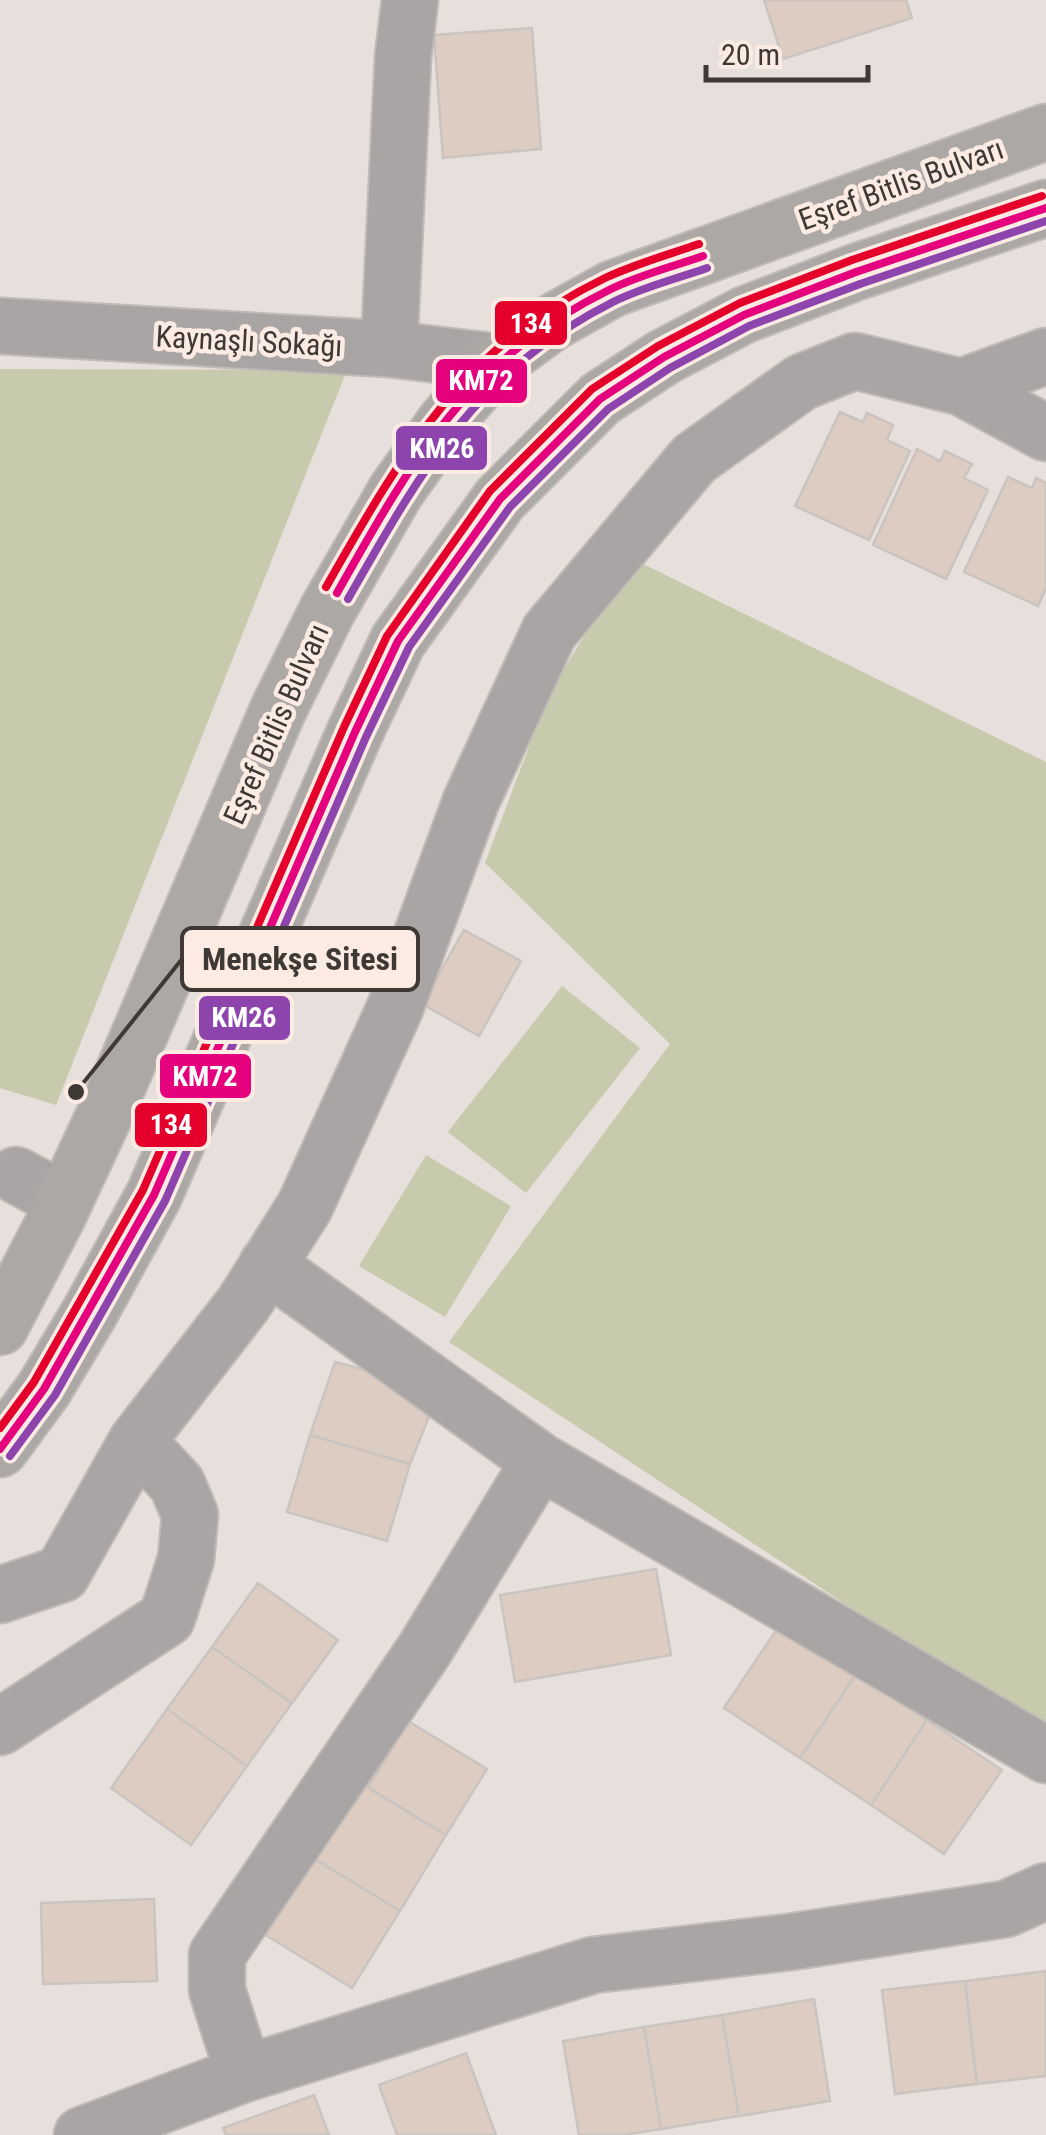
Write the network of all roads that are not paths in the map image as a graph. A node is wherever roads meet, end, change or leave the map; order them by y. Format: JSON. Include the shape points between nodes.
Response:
{"nodes":[{"id":1,"x":410,"y":0,"type":"edge"},
{"id":2,"x":1046,"y":132,"type":"edge"},
{"id":3,"x":1046,"y":208,"type":"edge"},
{"id":4,"x":0,"y":326,"type":"edge"},
{"id":5,"x":389,"y":349,"type":"junction"},
{"id":6,"x":1046,"y":356,"type":"edge"},
{"id":7,"x":498,"y":362,"type":"junction"},
{"id":8,"x":961,"y":388,"type":"junction"},
{"id":9,"x":1046,"y":433,"type":"edge"},
{"id":10,"x":16,"y":1175,"type":"dead end"},
{"id":11,"x":64,"y":1201,"type":"junction"},
{"id":12,"x":268,"y":1265,"type":"junction"},
{"id":13,"x":0,"y":1327,"type":"edge"},
{"id":14,"x":137,"y":1441,"type":"junction"},
{"id":15,"x":0,"y":1450,"type":"edge"},
{"id":16,"x":540,"y":1460,"type":"junction"},
{"id":17,"x":0,"y":1595,"type":"edge"},
{"id":18,"x":0,"y":1727,"type":"edge"},
{"id":19,"x":1046,"y":1755,"type":"edge"},
{"id":20,"x":1046,"y":1891,"type":"edge"},
{"id":21,"x":244,"y":2074,"type":"junction"},
{"id":22,"x":82,"y":2135,"type":"edge"}],
"edges":[{"from":1,"to":5,"type":"street"},
{"from":2,"to":7,"type":"main road","name":"Eşref Bitlis Bulvarı","via":[[612,289]]},
{"from":3,"to":15,"type":"main road","via":[[856,272],[696,340],[600,399],[500,499],[398,641],[154,1195],[44,1389]]},
{"from":4,"to":5,"type":"street","name":"Kaynaşlı Sokağı"},
{"from":5,"to":7,"type":"street","name":"Kaynaşlı Sokağı"},
{"from":6,"to":8,"type":"street"},
{"from":7,"to":11,"type":"main road","name":"Eşref Bitlis Bulvarı","via":[[396,491],[327,611]]},
{"from":8,"to":9,"type":"street"},
{"from":8,"to":12,"type":"street","via":[[854,360],[802,382],[694,459],[549,632],[471,800],[396,1008],[305,1206]]},
{"from":10,"to":11,"type":"street"},
{"from":11,"to":13,"type":"main road","name":"Eşref Bitlis Bulvarı"},
{"from":12,"to":14,"type":"street"},
{"from":12,"to":16,"type":"street"},
{"from":14,"to":17,"type":"street","via":[[62,1574]]},
{"from":14,"to":18,"type":"street","via":[[177,1484],[190,1516],[186,1560],[167,1618]]},
{"from":16,"to":19,"type":"street"},
{"from":16,"to":21,"type":"street","via":[[425,1649],[217,1954],[217,1990]]},
{"from":20,"to":21,"type":"street","via":[[1006,1909],[593,1965]]},
{"from":21,"to":22,"type":"street"}]}
